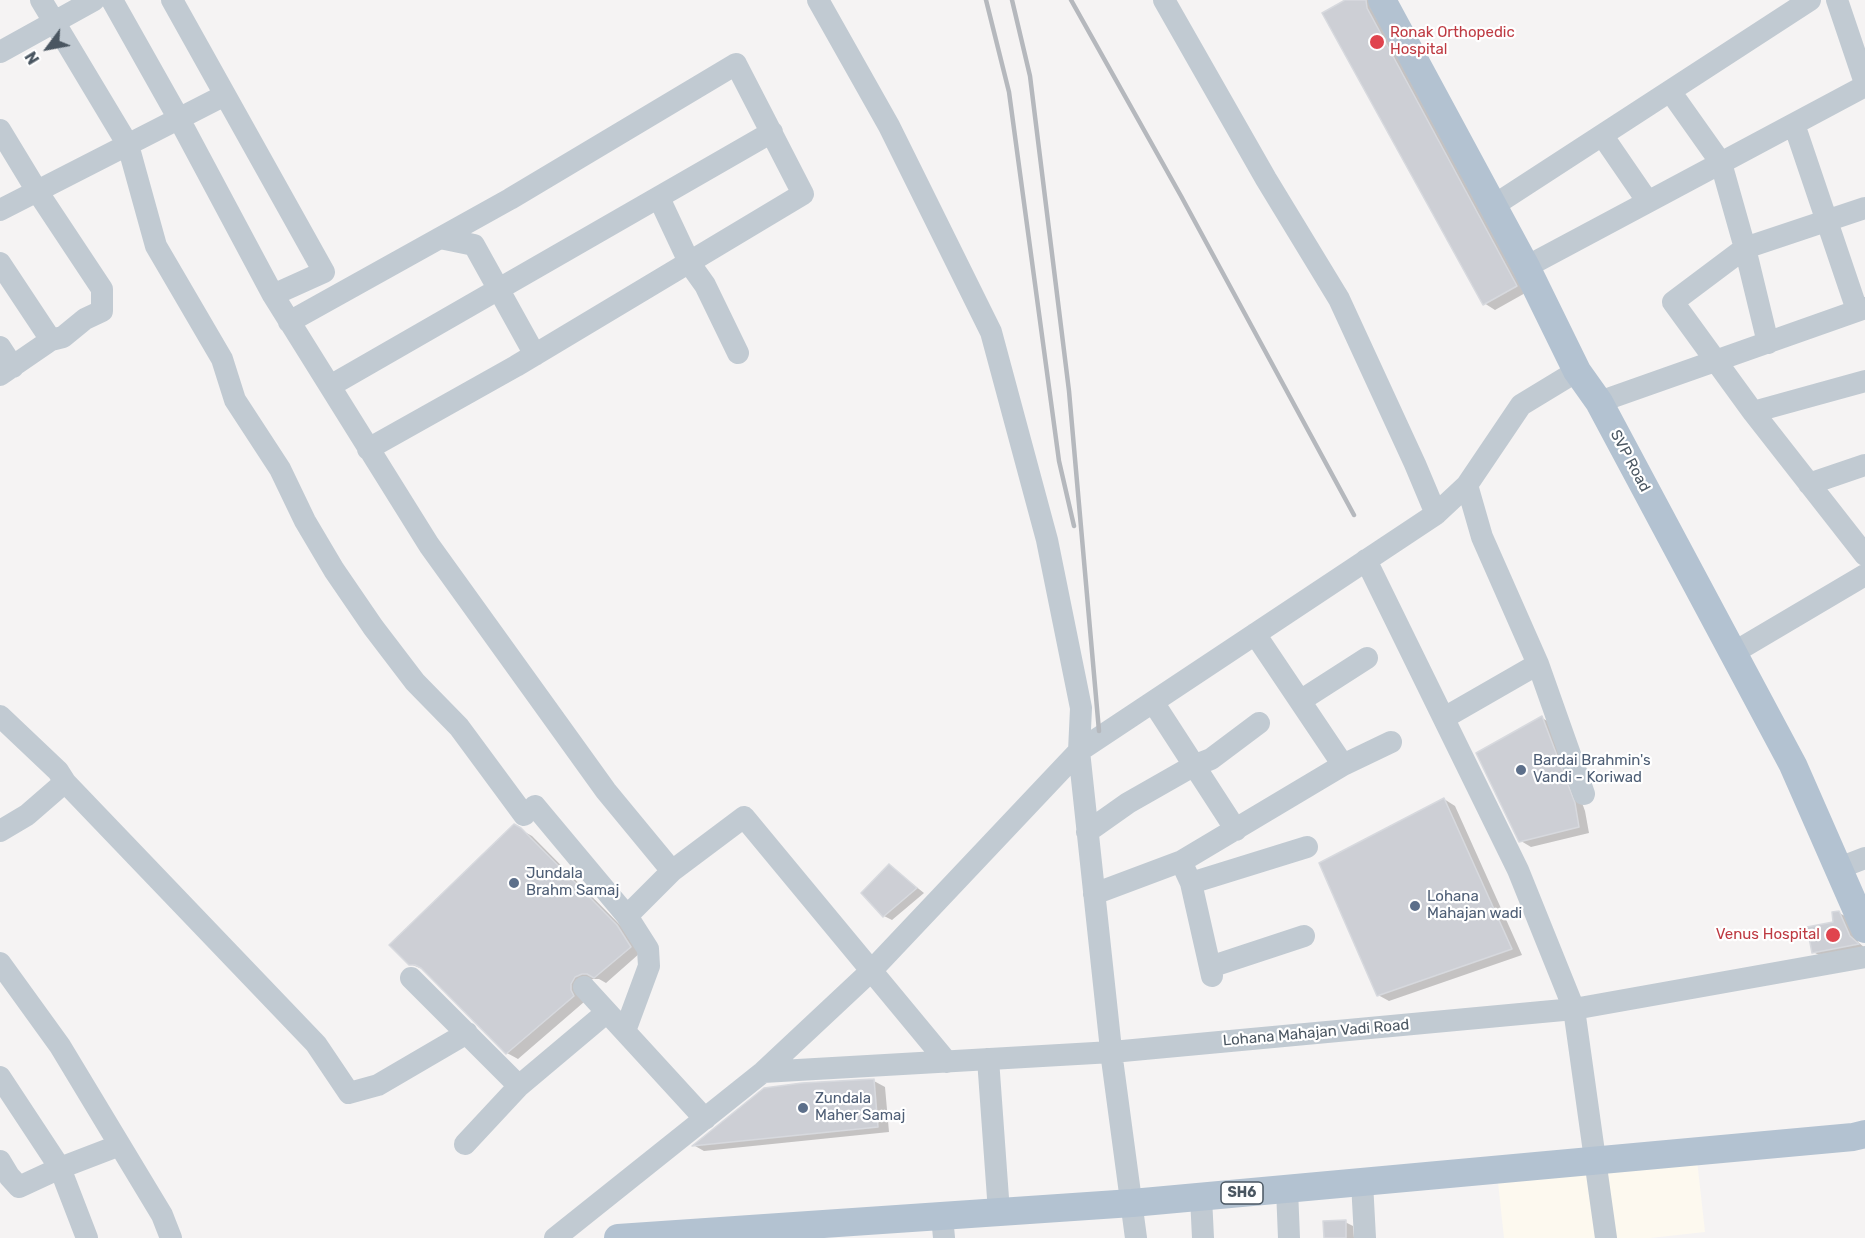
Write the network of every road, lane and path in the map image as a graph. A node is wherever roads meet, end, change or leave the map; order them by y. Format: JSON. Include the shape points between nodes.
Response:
{"nodes":[{"id":1,"x":41,"y":0,"type":"edge"},
{"id":2,"x":94,"y":0,"type":"edge"},
{"id":3,"x":112,"y":0,"type":"edge"},
{"id":4,"x":172,"y":0,"type":"edge"},
{"id":5,"x":819,"y":0,"type":"edge"},
{"id":6,"x":1164,"y":0,"type":"edge"},
{"id":7,"x":1382,"y":0,"type":"edge"},
{"id":8,"x":1810,"y":0,"type":"edge"},
{"id":9,"x":1837,"y":0,"type":"edge"},
{"id":10,"x":55,"y":22,"type":"junction"},
{"id":11,"x":1859,"y":42,"type":"edge"},
{"id":12,"x":0,"y":52,"type":"edge"},
{"id":13,"x":1865,"y":84,"type":"edge"},
{"id":14,"x":1670,"y":91,"type":"junction"},
{"id":15,"x":225,"y":95,"type":"junction"},
{"id":16,"x":179,"y":119,"type":"junction"},
{"id":17,"x":1794,"y":124,"type":"junction"},
{"id":18,"x":0,"y":130,"type":"edge"},
{"id":19,"x":772,"y":132,"type":"junction"},
{"id":20,"x":1602,"y":135,"type":"junction"},
{"id":21,"x":128,"y":144,"type":"junction"},
{"id":22,"x":1721,"y":163,"type":"junction"},
{"id":23,"x":37,"y":191,"type":"junction"},
{"id":24,"x":659,"y":198,"type":"junction"},
{"id":25,"x":1648,"y":202,"type":"junction"},
{"id":26,"x":1493,"y":206,"type":"junction"},
{"id":27,"x":1865,"y":208,"type":"edge"},
{"id":28,"x":0,"y":210,"type":"edge"},
{"id":29,"x":1827,"y":221,"type":"junction"},
{"id":30,"x":440,"y":238,"type":"junction"},
{"id":31,"x":1745,"y":248,"type":"junction"},
{"id":32,"x":0,"y":263,"type":"edge"},
{"id":33,"x":690,"y":264,"type":"junction"},
{"id":34,"x":1526,"y":267,"type":"junction"},
{"id":35,"x":497,"y":290,"type":"junction"},
{"id":36,"x":273,"y":295,"type":"junction"},
{"id":37,"x":1861,"y":309,"type":"edge"},
{"id":38,"x":289,"y":322,"type":"junction"},
{"id":39,"x":51,"y":340,"type":"junction"},
{"id":40,"x":1768,"y":342,"type":"junction"},
{"id":41,"x":0,"y":347,"type":"edge"},
{"id":42,"x":738,"y":353,"type":"dead end"},
{"id":43,"x":535,"y":355,"type":"junction"},
{"id":44,"x":1717,"y":361,"type":"junction"},
{"id":45,"x":7,"y":371,"type":"edge"},
{"id":46,"x":1577,"y":371,"type":"junction"},
{"id":47,"x":1865,"y":381,"type":"edge"},
{"id":48,"x":330,"y":386,"type":"junction"},
{"id":49,"x":1599,"y":402,"type":"junction"},
{"id":50,"x":1753,"y":412,"type":"junction"},
{"id":51,"x":368,"y":448,"type":"junction"},
{"id":52,"x":1865,"y":465,"type":"edge"},
{"id":53,"x":1809,"y":484,"type":"junction"},
{"id":54,"x":1467,"y":485,"type":"junction"},
{"id":55,"x":1436,"y":514,"type":"junction"},
{"id":56,"x":1865,"y":555,"type":"edge"},
{"id":57,"x":1366,"y":560,"type":"junction"},
{"id":58,"x":1865,"y":575,"type":"edge"},
{"id":59,"x":1255,"y":634,"type":"junction"},
{"id":60,"x":1733,"y":653,"type":"junction"},
{"id":61,"x":1367,"y":658,"type":"dead end"},
{"id":62,"x":1538,"y":664,"type":"junction"},
{"id":63,"x":1299,"y":700,"type":"junction"},
{"id":64,"x":1153,"y":702,"type":"junction"},
{"id":65,"x":0,"y":716,"type":"edge"},
{"id":66,"x":1444,"y":718,"type":"junction"},
{"id":67,"x":1259,"y":723,"type":"dead end"},
{"id":68,"x":1391,"y":742,"type":"dead end"},
{"id":69,"x":1079,"y":751,"type":"junction"},
{"id":70,"x":1343,"y":765,"type":"junction"},
{"id":71,"x":1193,"y":766,"type":"junction"},
{"id":72,"x":64,"y":782,"type":"junction"},
{"id":73,"x":1584,"y":794,"type":"dead end"},
{"id":74,"x":1236,"y":830,"type":"junction"},
{"id":75,"x":0,"y":831,"type":"edge"},
{"id":76,"x":1087,"y":832,"type":"junction"},
{"id":77,"x":1308,"y":847,"type":"dead end"},
{"id":78,"x":1182,"y":861,"type":"junction"},
{"id":79,"x":1852,"y":863,"type":"edge"},
{"id":80,"x":672,"y":871,"type":"junction"},
{"id":81,"x":1191,"y":883,"type":"junction"},
{"id":82,"x":1094,"y":894,"type":"junction"},
{"id":83,"x":627,"y":915,"type":"junction"},
{"id":84,"x":1865,"y":929,"type":"edge"},
{"id":85,"x":1304,"y":936,"type":"dead end"},
{"id":86,"x":1865,"y":957,"type":"edge"},
{"id":87,"x":0,"y":963,"type":"edge"},
{"id":88,"x":872,"y":970,"type":"junction"},
{"id":89,"x":411,"y":978,"type":"dead end"},
{"id":90,"x":584,"y":987,"type":"dead end"},
{"id":91,"x":1574,"y":1009,"type":"junction"},
{"id":92,"x":607,"y":1012,"type":"junction"},
{"id":93,"x":625,"y":1031,"type":"junction"},
{"id":94,"x":467,"y":1033,"type":"junction"},
{"id":95,"x":1112,"y":1052,"type":"junction"},
{"id":96,"x":987,"y":1059,"type":"junction"},
{"id":97,"x":947,"y":1062,"type":"junction"},
{"id":98,"x":763,"y":1072,"type":"junction"},
{"id":99,"x":0,"y":1077,"type":"edge"},
{"id":100,"x":519,"y":1086,"type":"junction"},
{"id":101,"x":705,"y":1119,"type":"junction"},
{"id":102,"x":1865,"y":1134,"type":"edge"},
{"id":103,"x":465,"y":1144,"type":"dead end"},
{"id":104,"x":120,"y":1145,"type":"junction"},
{"id":105,"x":0,"y":1161,"type":"edge"},
{"id":106,"x":1596,"y":1161,"type":"junction"},
{"id":107,"x":60,"y":1168,"type":"junction"},
{"id":108,"x":1362,"y":1182,"type":"junction"},
{"id":109,"x":1287,"y":1189,"type":"junction"},
{"id":110,"x":1201,"y":1197,"type":"junction"},
{"id":111,"x":1132,"y":1203,"type":"junction"},
{"id":112,"x":999,"y":1212,"type":"junction"},
{"id":113,"x":943,"y":1227,"type":"edge"},
{"id":114,"x":870,"y":1230,"type":"edge"},
{"id":115,"x":701,"y":1235,"type":"edge"},
{"id":116,"x":659,"y":1237,"type":"edge"},
{"id":117,"x":87,"y":1238,"type":"edge"},
{"id":118,"x":171,"y":1238,"type":"edge"},
{"id":119,"x":555,"y":1238,"type":"edge"},
{"id":120,"x":618,"y":1238,"type":"edge"},
{"id":121,"x":1136,"y":1238,"type":"edge"},
{"id":122,"x":1203,"y":1238,"type":"edge"},
{"id":123,"x":1288,"y":1238,"type":"edge"},
{"id":124,"x":1365,"y":1238,"type":"edge"},
{"id":125,"x":1606,"y":1238,"type":"edge"}],
"edges":[{"from":1,"to":10,"type":"street"},
{"from":2,"to":10,"type":"street"},
{"from":3,"to":16,"type":"street"},
{"from":4,"to":15,"type":"street"},
{"from":5,"to":69,"type":"street","via":[[889,126],[991,332],[1047,540],[1081,708]]},
{"from":6,"to":55,"type":"street","via":[[1339,299]]},
{"from":7,"to":26,"type":"main road","name":"SVP Road"},
{"from":8,"to":14,"type":"street"},
{"from":9,"to":11,"type":"street"},
{"from":10,"to":12,"type":"street"},
{"from":10,"to":21,"type":"street"},
{"from":11,"to":13,"type":"street"},
{"from":13,"to":17,"type":"street"},
{"from":14,"to":20,"type":"street"},
{"from":14,"to":22,"type":"street"},
{"from":15,"to":16,"type":"street"},
{"from":15,"to":36,"type":"street","via":[[324,272]]},
{"from":16,"to":21,"type":"street"},
{"from":16,"to":36,"type":"street"},
{"from":17,"to":22,"type":"street"},
{"from":17,"to":29,"type":"street"},
{"from":18,"to":23,"type":"street"},
{"from":19,"to":24,"type":"street"},
{"from":19,"to":30,"type":"street","via":[[736,64]]},
{"from":19,"to":33,"type":"street","via":[[803,194]]},
{"from":20,"to":25,"type":"street"},
{"from":20,"to":26,"type":"street"},
{"from":21,"to":23,"type":"street"},
{"from":21,"to":83,"type":"street","via":[[156,246],[222,358],[236,400],[280,469],[334,570],[415,682]]},
{"from":22,"to":25,"type":"street"},
{"from":22,"to":31,"type":"street"},
{"from":23,"to":28,"type":"street"},
{"from":23,"to":39,"type":"street","via":[[102,289],[102,311],[63,337]]},
{"from":24,"to":33,"type":"street"},
{"from":24,"to":35,"type":"street"},
{"from":25,"to":34,"type":"street"},
{"from":26,"to":34,"type":"main road","name":"SVP Road"},
{"from":27,"to":29,"type":"street"},
{"from":29,"to":31,"type":"street"},
{"from":29,"to":37,"type":"street"},
{"from":30,"to":35,"type":"street","via":[[474,245]]},
{"from":30,"to":38,"type":"street"},
{"from":31,"to":40,"type":"street"},
{"from":31,"to":44,"type":"street","via":[[1673,302]]},
{"from":32,"to":39,"type":"street"},
{"from":33,"to":42,"type":"street","via":[[705,285]]},
{"from":33,"to":43,"type":"street"},
{"from":34,"to":46,"type":"main road","name":"SVP Road"},
{"from":35,"to":43,"type":"street"},
{"from":35,"to":48,"type":"street"},
{"from":36,"to":38,"type":"street"},
{"from":37,"to":40,"type":"street"},
{"from":38,"to":48,"type":"street"},
{"from":39,"to":45,"type":"street"},
{"from":40,"to":44,"type":"street"},
{"from":41,"to":45,"type":"street"},
{"from":43,"to":51,"type":"street"},
{"from":44,"to":49,"type":"street"},
{"from":44,"to":50,"type":"street"},
{"from":46,"to":49,"type":"main road","name":"SVP Road"},
{"from":46,"to":54,"type":"street","via":[[1521,405]]},
{"from":47,"to":50,"type":"street"},
{"from":48,"to":51,"type":"street"},
{"from":49,"to":60,"type":"main road","name":"SVP Road"},
{"from":50,"to":53,"type":"street"},
{"from":51,"to":80,"type":"street","via":[[429,545],[606,791]]},
{"from":52,"to":53,"type":"street"},
{"from":53,"to":56,"type":"street"},
{"from":54,"to":55,"type":"street"},
{"from":54,"to":62,"type":"street","via":[[1482,537]]},
{"from":55,"to":57,"type":"street"},
{"from":57,"to":59,"type":"street"},
{"from":57,"to":66,"type":"street"},
{"from":58,"to":60,"type":"street"},
{"from":59,"to":63,"type":"street"},
{"from":59,"to":64,"type":"street"},
{"from":60,"to":79,"type":"main road","name":"SVP Road","via":[[1793,765]]},
{"from":61,"to":63,"type":"street"},
{"from":62,"to":66,"type":"street"},
{"from":62,"to":73,"type":"street"},
{"from":63,"to":70,"type":"street"},
{"from":64,"to":69,"type":"street"},
{"from":64,"to":71,"type":"street"},
{"from":65,"to":72,"type":"street","via":[[58,771]]},
{"from":66,"to":91,"type":"street","via":[[1518,870]]},
{"from":67,"to":71,"type":"street","via":[[1211,759]]},
{"from":68,"to":70,"type":"street"},
{"from":69,"to":76,"type":"street"},
{"from":69,"to":88,"type":"street"},
{"from":70,"to":74,"type":"street"},
{"from":71,"to":74,"type":"street"},
{"from":71,"to":76,"type":"street"},
{"from":72,"to":75,"type":"street","via":[[27,815]]},
{"from":72,"to":94,"type":"street","via":[[316,1044],[349,1092],[378,1085]]},
{"from":74,"to":78,"type":"street"},
{"from":76,"to":82,"type":"street"},
{"from":77,"to":81,"type":"street"},
{"from":78,"to":81,"type":"street"},
{"from":78,"to":82,"type":"street"},
{"from":79,"to":84,"type":"main road","name":"SVP Road"},
{"from":80,"to":83,"type":"street"},
{"from":80,"to":88,"type":"street","via":[[744,817]]},
{"from":81,"to":85,"type":"street","via":[[1211,972]]},
{"from":82,"to":95,"type":"street"},
{"from":83,"to":93,"type":"street","via":[[648,949],[649,966]]},
{"from":86,"to":91,"type":"street","name":"Lohana Mahajan Vadi Road"},
{"from":87,"to":104,"type":"street","via":[[60,1046]]},
{"from":88,"to":97,"type":"street"},
{"from":88,"to":98,"type":"street"},
{"from":89,"to":94,"type":"street"},
{"from":90,"to":92,"type":"street"},
{"from":91,"to":95,"type":"street","name":"Lohana Mahajan Vadi Road"},
{"from":91,"to":106,"type":"street"},
{"from":92,"to":93,"type":"street"},
{"from":92,"to":100,"type":"street"},
{"from":93,"to":101,"type":"street"},
{"from":94,"to":100,"type":"street"},
{"from":95,"to":96,"type":"street","name":"Lohana Mahajan Vadi Road"},
{"from":95,"to":111,"type":"street"},
{"from":96,"to":97,"type":"street","name":"Lohana Mahajan Vadi Road"},
{"from":96,"to":112,"type":"street"},
{"from":97,"to":98,"type":"street","name":"Lohana Mahajan Vadi Road"},
{"from":98,"to":101,"type":"street"},
{"from":99,"to":107,"type":"street"},
{"from":100,"to":103,"type":"street"},
{"from":101,"to":119,"type":"street"},
{"from":102,"to":106,"type":"main road","number":"SH6"},
{"from":104,"to":107,"type":"street"},
{"from":104,"to":118,"type":"street","via":[[162,1215]]},
{"from":105,"to":107,"type":"street","via":[[19,1187]]},
{"from":106,"to":108,"type":"main road","number":"SH6"},
{"from":106,"to":125,"type":"street"},
{"from":107,"to":117,"type":"street"},
{"from":108,"to":109,"type":"main road","number":"SH6"},
{"from":108,"to":124,"type":"street"},
{"from":109,"to":110,"type":"main road","number":"SH6"},
{"from":109,"to":123,"type":"street"},
{"from":110,"to":111,"type":"main road","number":"SH6"},
{"from":110,"to":122,"type":"street"},
{"from":111,"to":112,"type":"main road","number":"SH6"},
{"from":111,"to":121,"type":"street"},
{"from":112,"to":113,"type":"main road","number":"SH6"},
{"from":113,"to":114,"type":"main road","number":"SH6"},
{"from":114,"to":115,"type":"main road","number":"SH6"},
{"from":115,"to":116,"type":"main road","number":"SH6"},
{"from":116,"to":120,"type":"main road","number":"SH6"}]}
